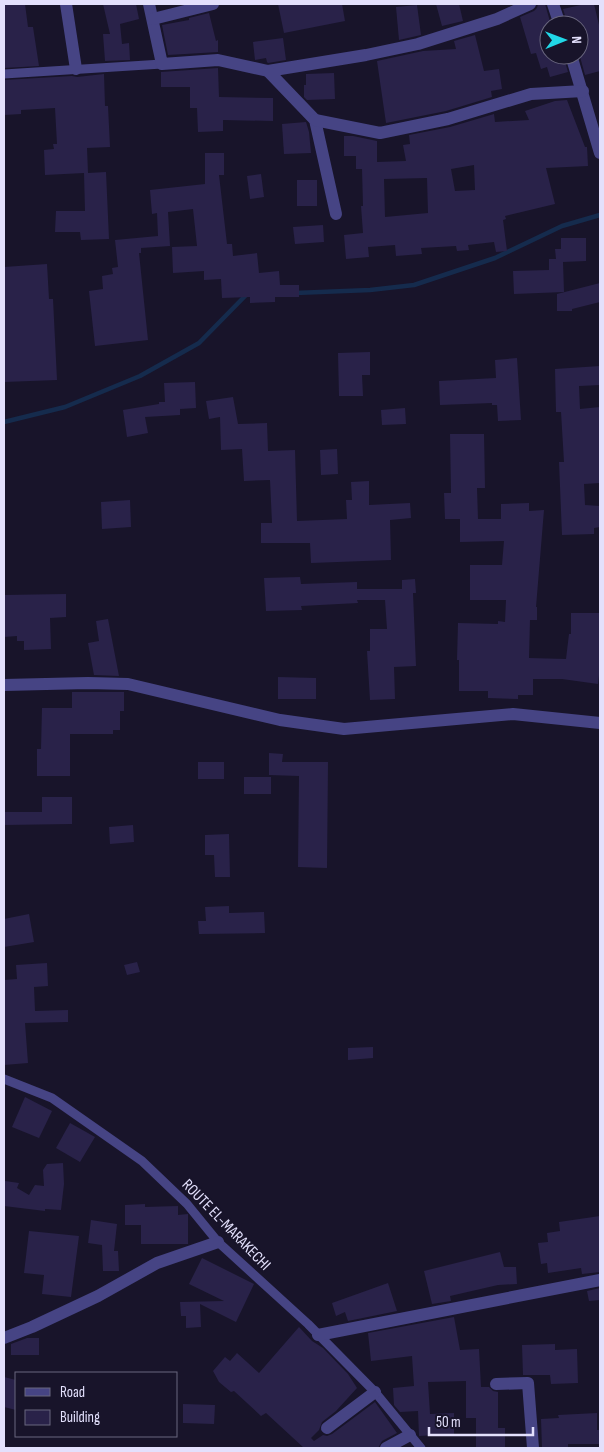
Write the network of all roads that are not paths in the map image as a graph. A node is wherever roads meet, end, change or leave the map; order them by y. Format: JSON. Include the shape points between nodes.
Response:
{"nodes":[{"id":1,"x":66,"y":4,"type":"edge"},
{"id":2,"x":149,"y":4,"type":"edge"},
{"id":3,"x":213,"y":4,"type":"edge"},
{"id":4,"x":530,"y":4,"type":"edge"},
{"id":5,"x":152,"y":19,"type":"junction"},
{"id":6,"x":162,"y":64,"type":"junction"},
{"id":7,"x":574,"y":65,"type":"edge"},
{"id":8,"x":76,"y":69,"type":"junction"},
{"id":9,"x":268,"y":71,"type":"junction"},
{"id":10,"x":4,"y":74,"type":"edge"},
{"id":11,"x":583,"y":91,"type":"junction"},
{"id":12,"x":315,"y":120,"type":"junction"},
{"id":13,"x":600,"y":153,"type":"edge"},
{"id":14,"x":336,"y":214,"type":"dead end"},
{"id":15,"x":4,"y":684,"type":"edge"},
{"id":16,"x":600,"y":723,"type":"edge"},
{"id":17,"x":4,"y":1079,"type":"edge"},
{"id":18,"x":218,"y":1242,"type":"junction"},
{"id":19,"x":600,"y":1280,"type":"edge"},
{"id":20,"x":318,"y":1335,"type":"junction"},
{"id":21,"x":4,"y":1338,"type":"edge"},
{"id":22,"x":496,"y":1384,"type":"dead end"},
{"id":23,"x":375,"y":1392,"type":"junction"},
{"id":24,"x":327,"y":1428,"type":"dead end"},
{"id":25,"x":410,"y":1435,"type":"junction"},
{"id":26,"x":386,"y":1448,"type":"edge"},
{"id":27,"x":421,"y":1448,"type":"edge"},
{"id":28,"x":533,"y":1448,"type":"edge"}],
"edges":[{"from":1,"to":8,"type":"street"},
{"from":2,"to":5,"type":"street"},
{"from":3,"to":5,"type":"street"},
{"from":4,"to":9,"type":"street","via":[[498,19],[418,44]]},
{"from":5,"to":6,"type":"street"},
{"from":6,"to":8,"type":"lane"},
{"from":6,"to":9,"type":"street","via":[[218,60]]},
{"from":7,"to":11,"type":"street"},
{"from":8,"to":10,"type":"lane"},
{"from":9,"to":12,"type":"street"},
{"from":11,"to":12,"type":"street","via":[[531,94],[448,119],[380,133]]},
{"from":11,"to":13,"type":"street"},
{"from":12,"to":14,"type":"street"},
{"from":15,"to":16,"type":"street","via":[[128,684],[280,720],[344,729],[513,714]]},
{"from":17,"to":18,"type":"lane","name":"ROUTE EL-MARAKECHI","via":[[52,1098],[142,1161],[187,1204]]},
{"from":18,"to":20,"type":"lane","name":"ROUTE EL-MARAKECHI"},
{"from":18,"to":21,"type":"street","via":[[157,1263],[98,1296]]},
{"from":19,"to":20,"type":"street"},
{"from":20,"to":23,"type":"lane","name":"ROUTE EL-MARAKECHI"},
{"from":22,"to":28,"type":"street","via":[[528,1383]]},
{"from":23,"to":24,"type":"street"},
{"from":23,"to":25,"type":"lane","name":"ROUTE EL-MARAKECHI"},
{"from":25,"to":26,"type":"street"},
{"from":25,"to":27,"type":"lane","name":"ROUTE EL-MARAKECHI"}]}
